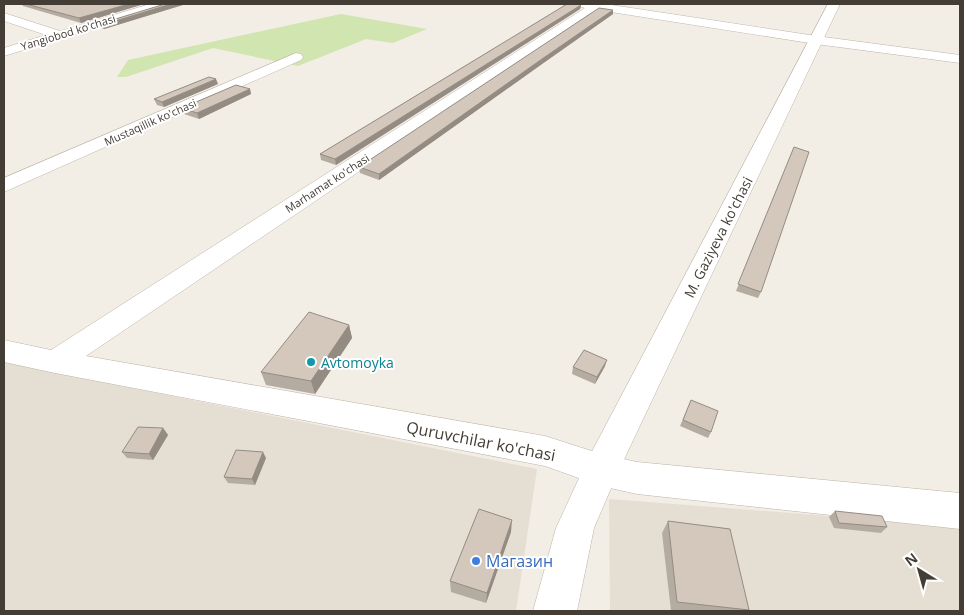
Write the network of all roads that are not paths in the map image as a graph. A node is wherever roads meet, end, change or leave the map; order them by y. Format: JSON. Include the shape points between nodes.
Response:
{"nodes":[{"id":1,"x":162,"y":4,"type":"edge"},
{"id":2,"x":834,"y":4,"type":"edge"},
{"id":3,"x":590,"y":5,"type":"edge"},
{"id":4,"x":4,"y":17,"type":"edge"},
{"id":5,"x":60,"y":35,"type":"junction"},
{"id":6,"x":816,"y":40,"type":"junction"},
{"id":7,"x":4,"y":52,"type":"edge"},
{"id":8,"x":296,"y":57,"type":"dead end"},
{"id":9,"x":960,"y":59,"type":"edge"},
{"id":10,"x":4,"y":186,"type":"edge"},
{"id":11,"x":4,"y":351,"type":"edge"},
{"id":12,"x":55,"y":362,"type":"junction"},
{"id":13,"x":601,"y":470,"type":"junction"},
{"id":14,"x":960,"y":511,"type":"edge"},
{"id":15,"x":555,"y":611,"type":"edge"}],
"edges":[{"from":1,"to":5,"type":"street","name":"Yangiobod ko'chasi"},
{"from":2,"to":6,"type":"street","name":"M. Gaziyeva ko'chasi"},
{"from":3,"to":6,"type":"street"},
{"from":3,"to":12,"type":"street","name":"Marhamat ko'chasi"},
{"from":4,"to":5,"type":"street"},
{"from":5,"to":7,"type":"street","name":"Yangiobod ko'chasi"},
{"from":6,"to":9,"type":"street"},
{"from":6,"to":13,"type":"street","name":"M. Gaziyeva ko'chasi"},
{"from":8,"to":10,"type":"street","name":"Mustaqillik ko'chasi"},
{"from":11,"to":12,"type":"street","name":"Quruvchilar ko'chasi"},
{"from":12,"to":13,"type":"street","name":"Quruvchilar ko'chasi","via":[[545,451]]},
{"from":13,"to":14,"type":"street","name":"Quruvchilar ko'chasi","via":[[637,478]]},
{"from":13,"to":15,"type":"street","name":"M. Gaziyeva ko'chasi","via":[[576,528]]}]}
